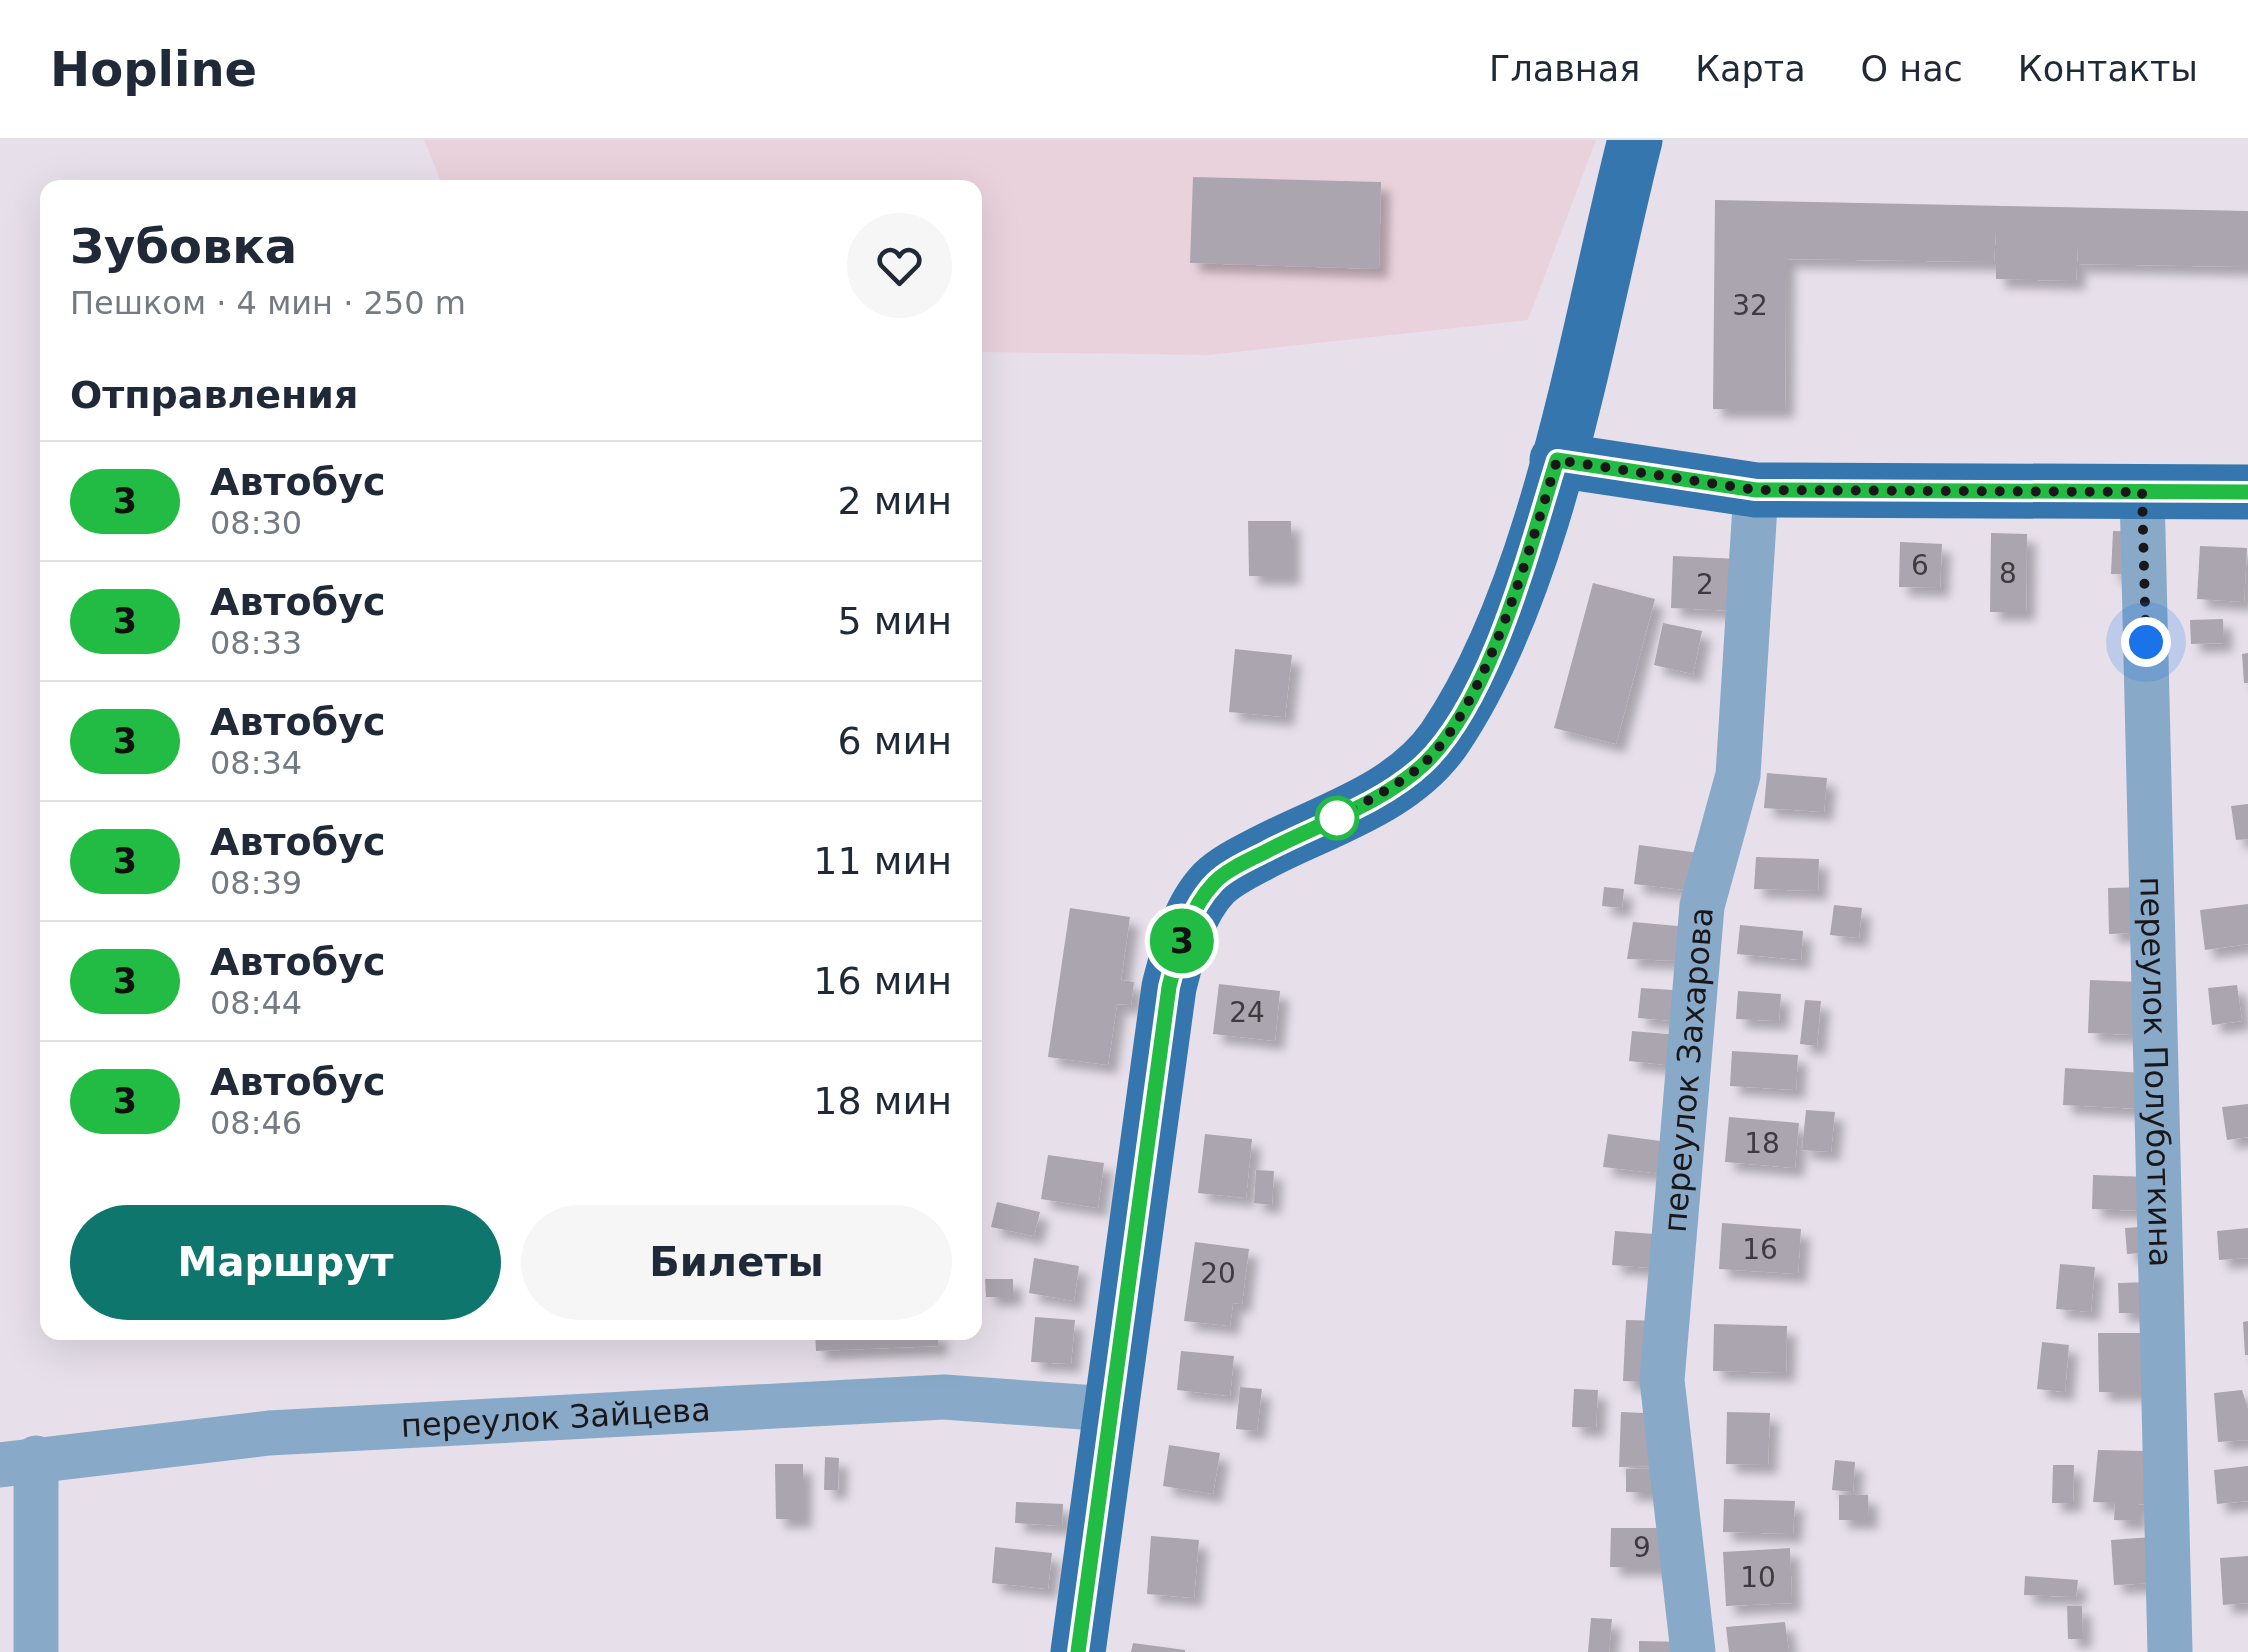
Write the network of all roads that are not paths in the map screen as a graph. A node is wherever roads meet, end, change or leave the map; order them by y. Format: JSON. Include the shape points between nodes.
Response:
{"nodes":[{"id":1,"x":1635,"y":140,"type":"edge"},
{"id":2,"x":1557,"y":460,"type":"junction"},
{"id":3,"x":1756,"y":490,"type":"junction"},
{"id":4,"x":2142,"y":492,"type":"junction"},
{"id":5,"x":2248,"y":492,"type":"edge"},
{"id":6,"x":1110,"y":1409,"type":"junction"},
{"id":7,"x":18,"y":1461,"type":"edge"},
{"id":8,"x":36,"y":1652,"type":"edge"},
{"id":9,"x":1078,"y":1652,"type":"edge"},
{"id":10,"x":1693,"y":1652,"type":"edge"},
{"id":11,"x":2170,"y":1652,"type":"edge"}],
"edges":[{"from":1,"to":2,"type":"main road"},
{"from":2,"to":3,"type":"main road"},
{"from":2,"to":6,"type":"main road","via":[[1496,641],[1424,764],[1394,787],[1214,883],[1189,923],[1169,987]]},
{"from":3,"to":4,"type":"main road"},
{"from":3,"to":10,"type":"street","name":"переулок Захарова","via":[[1738,775],[1702,906],[1662,1380]]},
{"from":4,"to":5,"type":"main road"},
{"from":4,"to":11,"type":"street","name":"переулок Полуботкина"},
{"from":6,"to":7,"type":"street","name":"переулок Зайцева","via":[[944,1397],[269,1433]]},
{"from":6,"to":9,"type":"main road"},
{"from":7,"to":8,"type":"street"}]}
